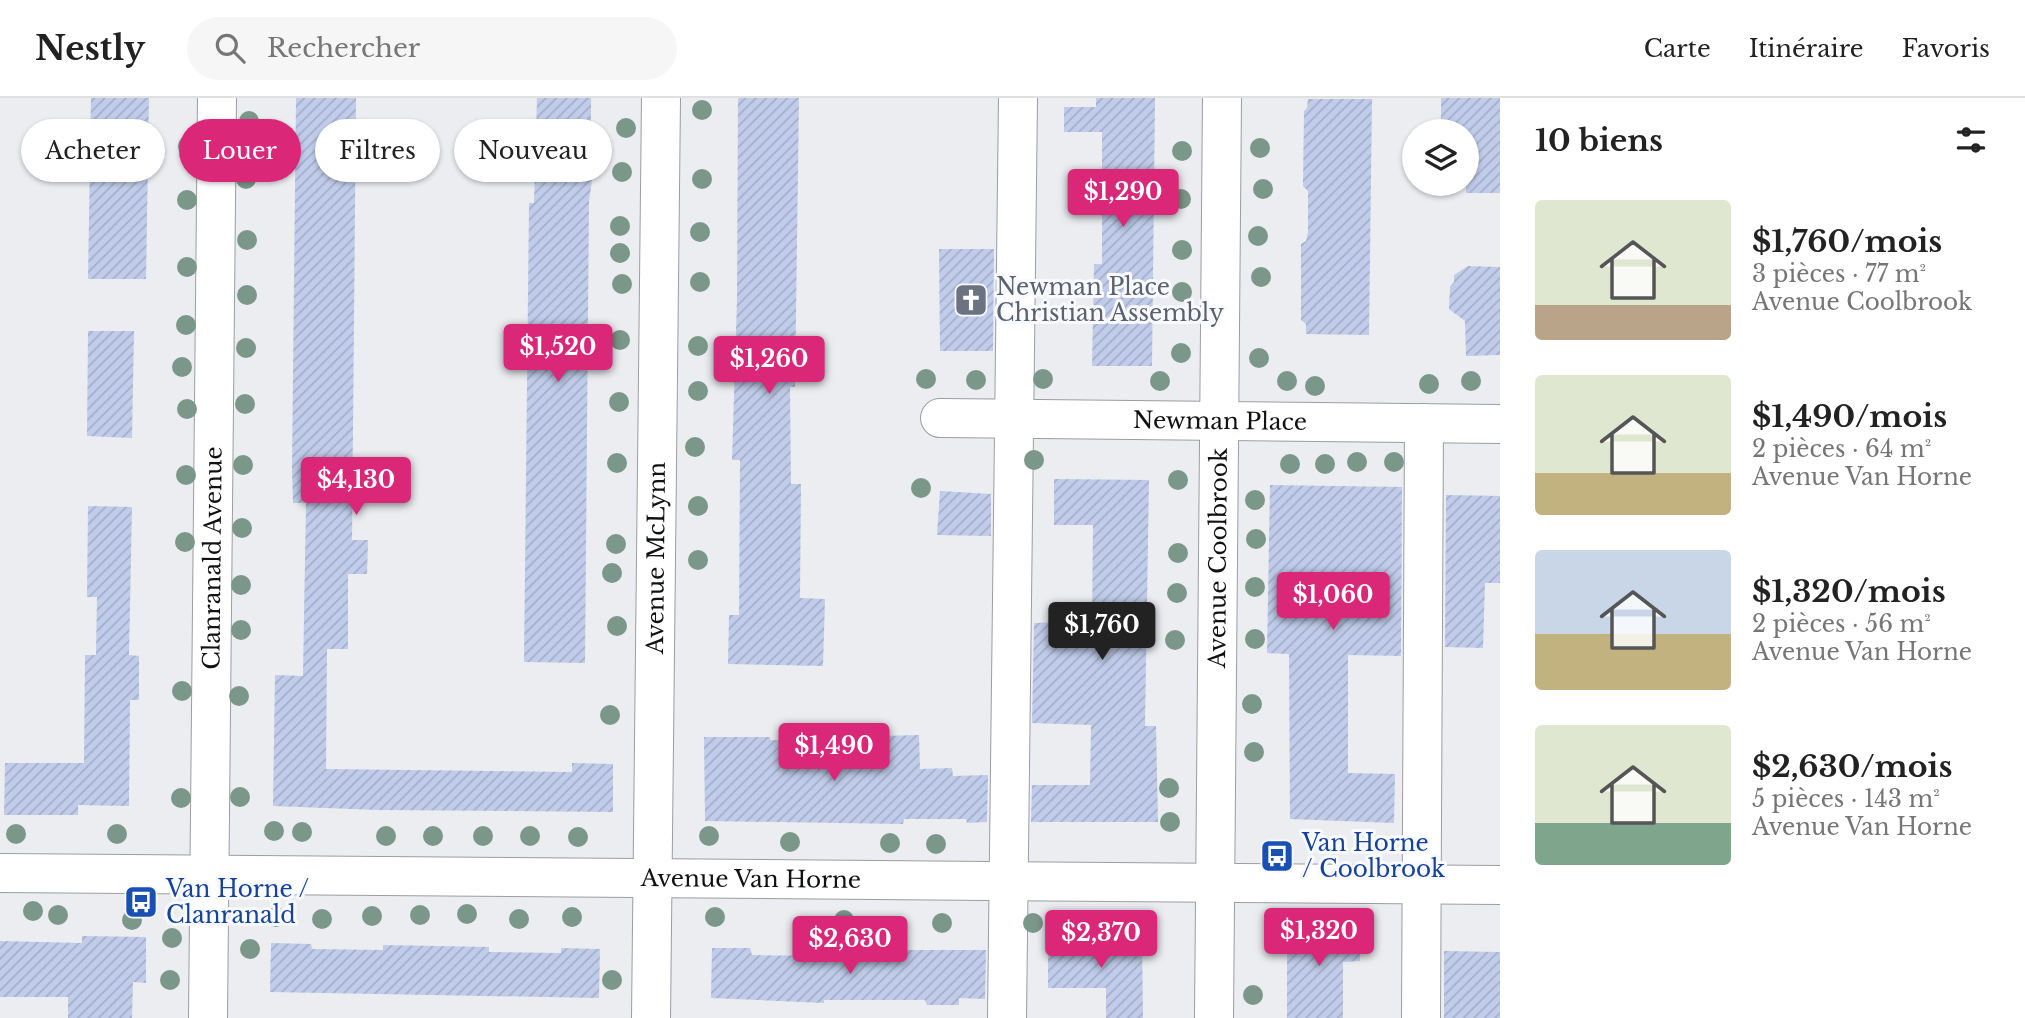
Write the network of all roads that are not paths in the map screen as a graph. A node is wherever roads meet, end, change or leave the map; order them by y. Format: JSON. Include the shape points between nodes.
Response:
{"nodes":[{"id":1,"x":217,"y":98,"type":"edge"},
{"id":2,"x":661,"y":98,"type":"edge"},
{"id":3,"x":1018,"y":98,"type":"edge"},
{"id":4,"x":1222,"y":98,"type":"edge"},
{"id":5,"x":940,"y":418,"type":"dead end"},
{"id":6,"x":1016,"y":419,"type":"junction"},
{"id":7,"x":1218,"y":421,"type":"junction"},
{"id":8,"x":1424,"y":423,"type":"junction"},
{"id":9,"x":1500,"y":424,"type":"edge"},
{"id":10,"x":0,"y":873,"type":"edge"},
{"id":11,"x":209,"y":873,"type":"junction"},
{"id":12,"x":652,"y":879,"type":"junction"},
{"id":13,"x":1008,"y":883,"type":"junction"},
{"id":14,"x":1215,"y":884,"type":"junction"},
{"id":15,"x":1500,"y":885,"type":"edge"},
{"id":16,"x":1422,"y":886,"type":"junction"},
{"id":17,"x":208,"y":1018,"type":"edge"},
{"id":18,"x":651,"y":1018,"type":"edge"},
{"id":19,"x":1007,"y":1018,"type":"edge"},
{"id":20,"x":1214,"y":1018,"type":"edge"},
{"id":21,"x":1421,"y":1018,"type":"edge"}],
"edges":[{"from":1,"to":11,"type":"street","name":"Clanranald Avenue"},
{"from":2,"to":12,"type":"street","name":"Avenue McLynn"},
{"from":3,"to":6,"type":"street"},
{"from":4,"to":7,"type":"street","name":"Avenue Coolbrook"},
{"from":5,"to":6,"type":"street","name":"Newman Place"},
{"from":6,"to":7,"type":"street","name":"Newman Place"},
{"from":6,"to":13,"type":"street"},
{"from":7,"to":8,"type":"street","name":"Newman Place"},
{"from":7,"to":14,"type":"street","name":"Avenue Coolbrook"},
{"from":8,"to":9,"type":"street","name":"Newman Place"},
{"from":8,"to":16,"type":"street"},
{"from":10,"to":11,"type":"street","name":"Avenue Van Horne"},
{"from":11,"to":12,"type":"street","name":"Avenue Van Horne"},
{"from":11,"to":17,"type":"street","name":"Clanranald Avenue"},
{"from":12,"to":13,"type":"street","name":"Avenue Van Horne"},
{"from":12,"to":18,"type":"street","name":"Avenue McLynn"},
{"from":13,"to":14,"type":"street","name":"Avenue Van Horne"},
{"from":13,"to":19,"type":"street"},
{"from":14,"to":16,"type":"street","name":"Avenue Van Horne"},
{"from":14,"to":20,"type":"street","name":"Avenue Coolbrook"},
{"from":15,"to":16,"type":"street","name":"Avenue Van Horne"},
{"from":16,"to":21,"type":"street"}]}
